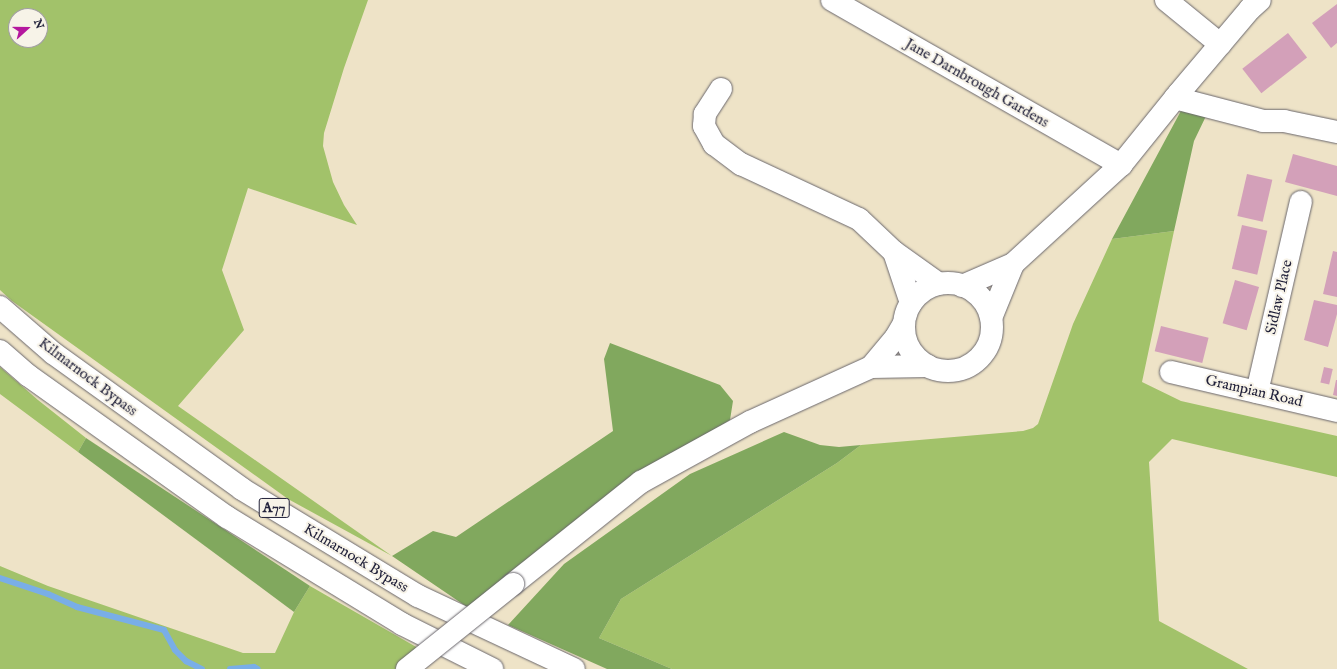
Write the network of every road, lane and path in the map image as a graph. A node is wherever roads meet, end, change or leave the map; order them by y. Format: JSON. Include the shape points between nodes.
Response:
{"nodes":[{"id":1,"x":832,"y":0,"type":"edge"},
{"id":2,"x":1166,"y":0,"type":"edge"},
{"id":3,"x":1260,"y":0,"type":"edge"},
{"id":4,"x":1220,"y":44,"type":"junction"},
{"id":5,"x":721,"y":89,"type":"dead end"},
{"id":6,"x":1175,"y":98,"type":"junction"},
{"id":7,"x":1337,"y":132,"type":"edge"},
{"id":8,"x":1121,"y":165,"type":"junction"},
{"id":9,"x":1301,"y":202,"type":"dead end"},
{"id":10,"x":894,"y":252,"type":"junction"},
{"id":11,"x":1013,"y":264,"type":"junction"},
{"id":12,"x":939,"y":284,"type":"junction"},
{"id":13,"x":962,"y":286,"type":"junction"},
{"id":14,"x":911,"y":303,"type":"junction"},
{"id":15,"x":0,"y":307,"type":"edge"},
{"id":16,"x":991,"y":318,"type":"junction"},
{"id":17,"x":904,"y":324,"type":"junction"},
{"id":18,"x":0,"y":351,"type":"edge"},
{"id":19,"x":928,"y":366,"type":"junction"},
{"id":20,"x":871,"y":367,"type":"junction"},
{"id":21,"x":1171,"y":372,"type":"dead end"},
{"id":22,"x":1258,"y":392,"type":"junction"},
{"id":23,"x":1337,"y":411,"type":"edge"},
{"id":24,"x":407,"y":669,"type":"edge"},
{"id":25,"x":492,"y":669,"type":"edge"},
{"id":26,"x":574,"y":669,"type":"edge"}],
"edges":[{"from":1,"to":8,"type":"main road","name":"Jane Darnbrough Gardens"},
{"from":2,"to":4,"type":"main road"},
{"from":3,"to":4,"type":"main road","via":[[1250,8]]},
{"from":4,"to":6,"type":"main road"},
{"from":5,"to":10,"type":"main road","via":[[705,114],[704,126],[714,144],[741,164],[859,219]]},
{"from":6,"to":7,"type":"main road","via":[[1263,121],[1284,121]]},
{"from":6,"to":8,"type":"main road"},
{"from":8,"to":11,"type":"main road"},
{"from":9,"to":22,"type":"main road","name":"Sidlaw Place"},
{"from":10,"to":12,"type":"main road"},
{"from":10,"to":14,"type":"main road"},
{"from":11,"to":13,"type":"main road"},
{"from":11,"to":16,"type":"main road"},
{"from":12,"to":13,"type":"main road"},
{"from":12,"to":14,"type":"main road","via":[[928,287]]},
{"from":13,"to":16,"type":"main road","via":[[980,298]]},
{"from":14,"to":17,"type":"main road"},
{"from":15,"to":26,"type":"main road","name":"Kilmarnock Bypass","number":"A77","via":[[53,353],[242,489],[418,596]]},
{"from":16,"to":19,"type":"main road","via":[[991,340],[976,360],[962,370],[949,372]]},
{"from":17,"to":19,"type":"main road","via":[[909,345],[915,355]]},
{"from":17,"to":20,"type":"main road"},
{"from":18,"to":25,"type":"main road","name":"Kilmarnock Bypass","number":"A77","via":[[28,376],[227,516],[402,624]]},
{"from":19,"to":20,"type":"main road"},
{"from":20,"to":24,"type":"main road","bridge":true,"via":[[750,422],[641,482]]},
{"from":21,"to":22,"type":"main road","name":"Grampian Road"},
{"from":22,"to":23,"type":"main road","name":"Grampian Road"}]}
